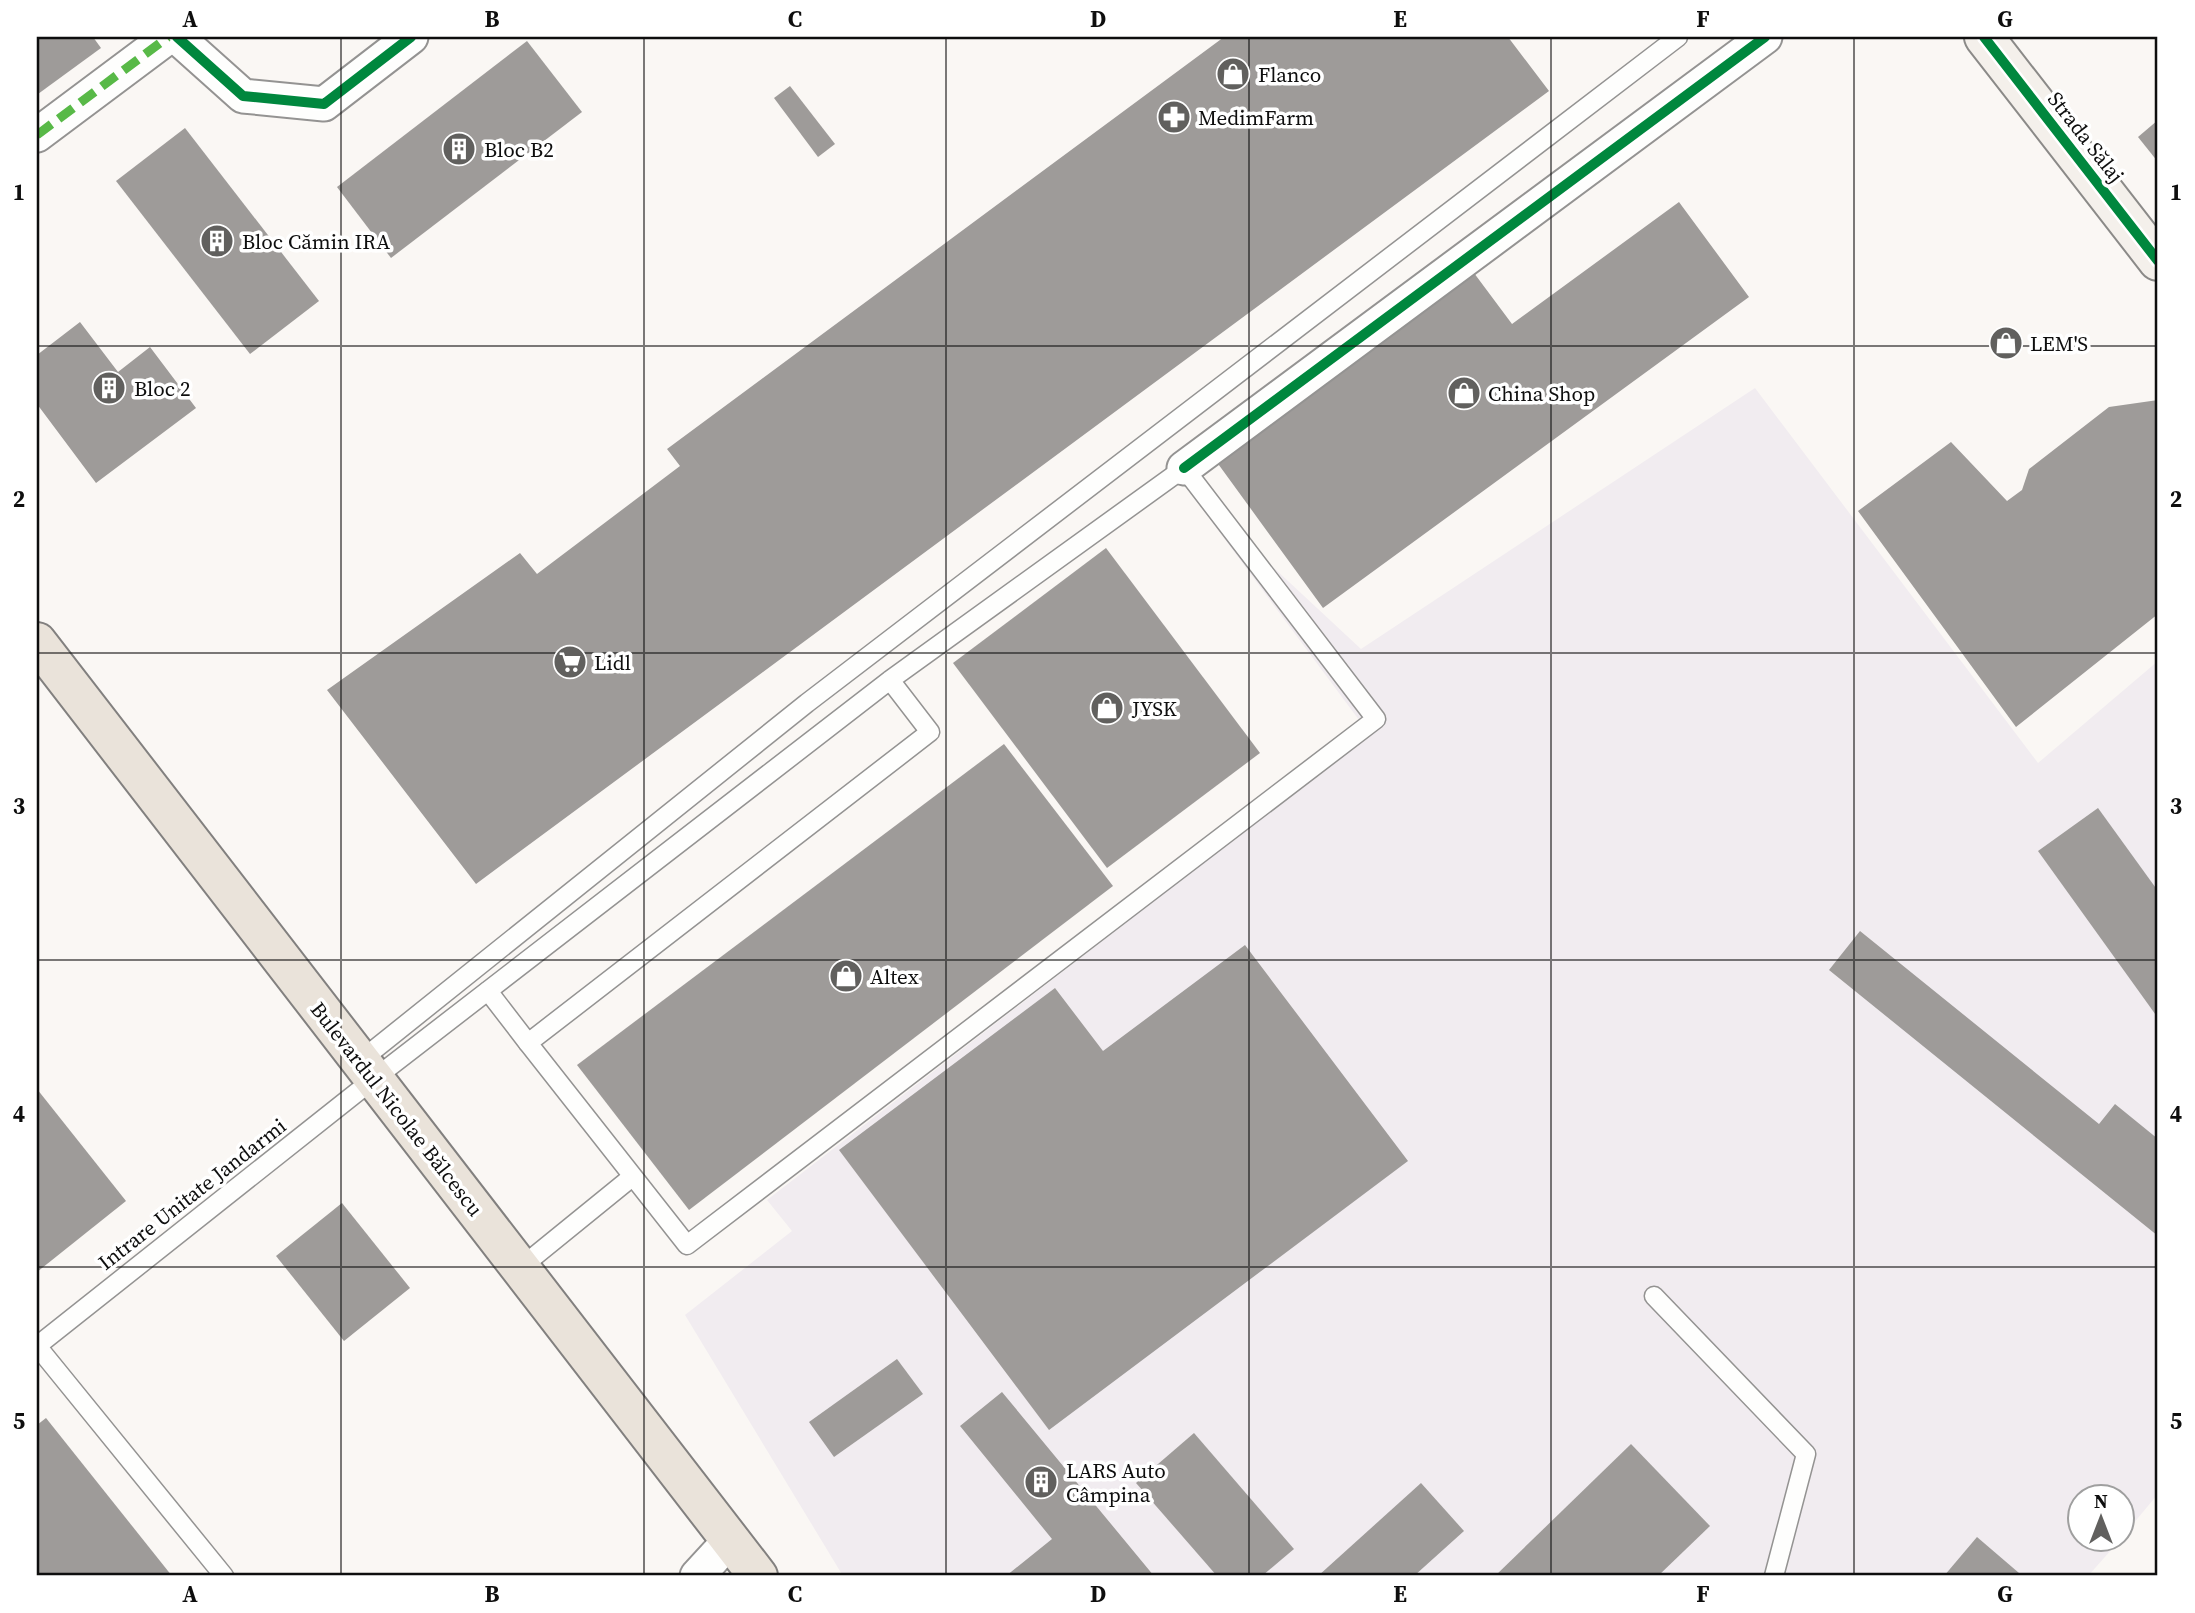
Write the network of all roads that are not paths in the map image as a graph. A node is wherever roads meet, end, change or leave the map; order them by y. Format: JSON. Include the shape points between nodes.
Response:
{"nodes":[{"id":1,"x":167,"y":37,"type":"edge"},
{"id":2,"x":177,"y":37,"type":"edge"},
{"id":3,"x":411,"y":37,"type":"edge"},
{"id":4,"x":1678,"y":37,"type":"edge"},
{"id":5,"x":1765,"y":37,"type":"edge"},
{"id":6,"x":1984,"y":37,"type":"edge"},
{"id":7,"x":37,"y":135,"type":"edge"},
{"id":8,"x":2158,"y":261,"type":"edge"},
{"id":9,"x":1184,"y":468,"type":"junction"},
{"id":10,"x":37,"y":642,"type":"edge"},
{"id":11,"x":890,"y":680,"type":"junction"},
{"id":12,"x":488,"y":992,"type":"junction"},
{"id":13,"x":528,"y":1044,"type":"junction"},
{"id":14,"x":368,"y":1069,"type":"junction"},
{"id":15,"x":632,"y":1177,"type":"junction"},
{"id":16,"x":520,"y":1268,"type":"junction"},
{"id":17,"x":1654,"y":1296,"type":"dead end"},
{"id":18,"x":37,"y":1346,"type":"edge"},
{"id":19,"x":731,"y":1539,"type":"junction"},
{"id":20,"x":223,"y":1576,"type":"edge"},
{"id":21,"x":697,"y":1576,"type":"edge"},
{"id":22,"x":758,"y":1576,"type":"edge"},
{"id":23,"x":1774,"y":1576,"type":"edge"}],
"edges":[{"from":1,"to":7,"type":"street"},
{"from":2,"to":3,"type":"street","via":[[243,96],[324,104]]},
{"from":4,"to":14,"type":"lane","via":[[807,703]]},
{"from":5,"to":9,"type":"street"},
{"from":6,"to":8,"type":"street","name":"Strada Sălaj"},
{"from":9,"to":11,"type":"lane"},
{"from":9,"to":15,"type":"lane","via":[[1376,719],[687,1244]]},
{"from":10,"to":14,"type":"main road","name":"Bulevardul Nicolae Bălcescu"},
{"from":11,"to":12,"type":"lane"},
{"from":11,"to":13,"type":"lane","via":[[930,732]]},
{"from":12,"to":13,"type":"lane"},
{"from":12,"to":14,"type":"lane"},
{"from":13,"to":15,"type":"lane"},
{"from":14,"to":16,"type":"main road","name":"Bulevardul Nicolae Bălcescu"},
{"from":14,"to":18,"type":"lane","name":"Intrare Unitate Jandarmi"},
{"from":15,"to":16,"type":"lane"},
{"from":16,"to":19,"type":"main road","name":"Bulevardul Nicolae Bălcescu"},
{"from":17,"to":23,"type":"lane","via":[[1806,1454]]},
{"from":18,"to":20,"type":"lane"},
{"from":19,"to":21,"type":"street"},
{"from":19,"to":22,"type":"main road","name":"Bulevardul Nicolae Bălcescu"}]}
